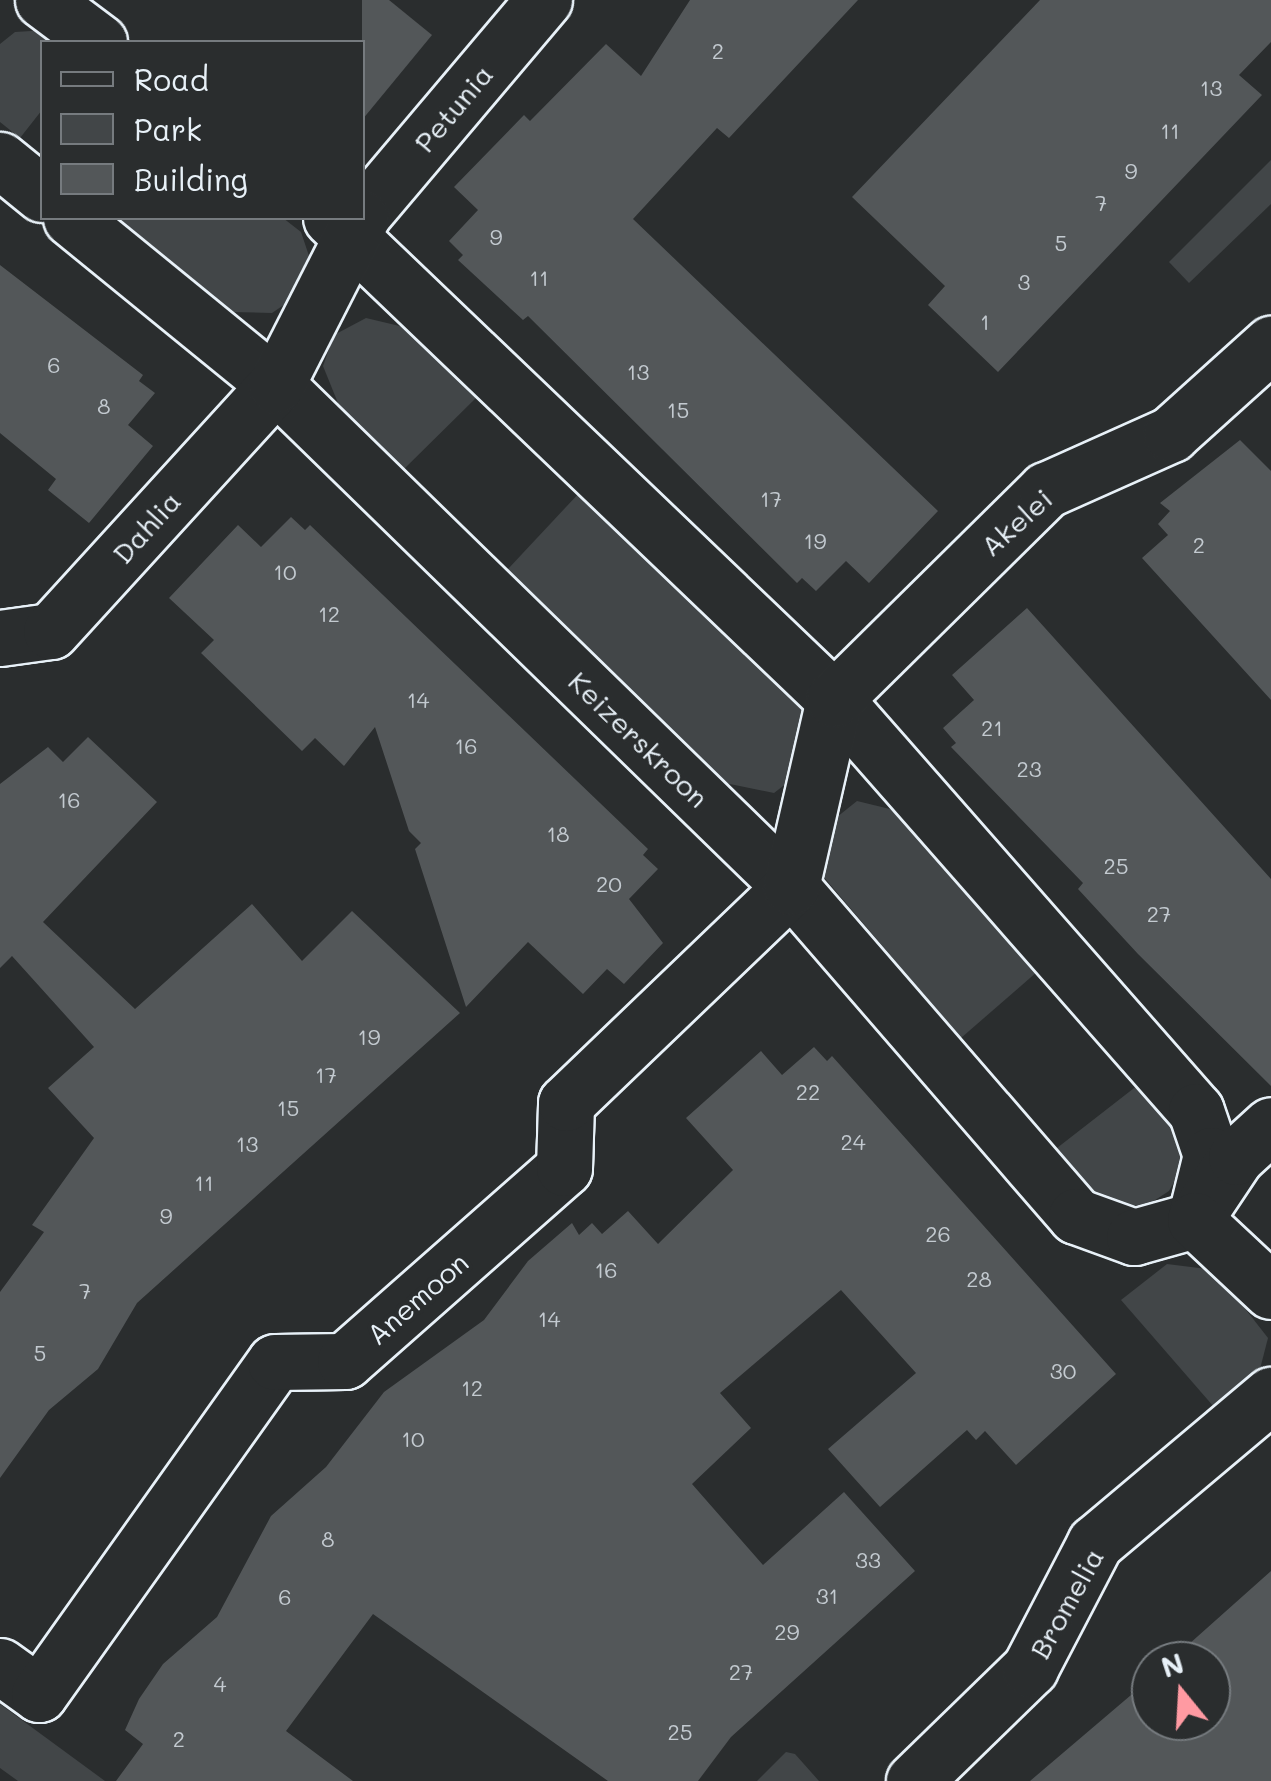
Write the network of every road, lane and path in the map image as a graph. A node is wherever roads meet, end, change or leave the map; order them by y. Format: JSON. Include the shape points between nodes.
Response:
{"nodes":[{"id":1,"x":43,"y":0,"type":"edge"},
{"id":2,"x":544,"y":0,"type":"edge"},
{"id":3,"x":96,"y":40,"type":"edge"},
{"id":4,"x":0,"y":160,"type":"edge"},
{"id":5,"x":40,"y":192,"type":"edge"},
{"id":6,"x":365,"y":204,"type":"edge"},
{"id":7,"x":73,"y":220,"type":"edge"},
{"id":8,"x":351,"y":220,"type":"edge"},
{"id":9,"x":1271,"y":344,"type":"edge"},
{"id":10,"x":276,"y":384,"type":"junction"},
{"id":11,"x":0,"y":638,"type":"edge"},
{"id":12,"x":834,"y":699,"type":"junction"},
{"id":13,"x":790,"y":887,"type":"junction"},
{"id":14,"x":1271,"y":1126,"type":"edge"},
{"id":15,"x":1194,"y":1220,"type":"junction"},
{"id":16,"x":1271,"y":1291,"type":"edge"},
{"id":17,"x":1271,"y":1395,"type":"edge"},
{"id":18,"x":19,"y":1680,"type":"edge"},
{"id":19,"x":914,"y":1781,"type":"edge"}],
"edges":[{"from":1,"to":3,"type":"street"},
{"from":2,"to":6,"type":"street","name":"Petunia"},
{"from":4,"to":5,"type":"street"},
{"from":7,"to":10,"type":"street","name":"Keizerskroon"},
{"from":8,"to":10,"type":"street","name":"Petunia"},
{"from":8,"to":12,"type":"street"},
{"from":9,"to":12,"type":"street","name":"Akelei","via":[[1171,434],[1046,490]]},
{"from":10,"to":11,"type":"street","name":"Dahlia","via":[[51,632]]},
{"from":10,"to":13,"type":"street","name":"Keizerskroon"},
{"from":12,"to":13,"type":"street"},
{"from":12,"to":15,"type":"street","via":[[1196,1111],[1211,1155]]},
{"from":13,"to":15,"type":"street","name":"Keizerskroon","via":[[1076,1216],[1134,1237]]},
{"from":13,"to":18,"type":"street","name":"Anemoon","via":[[566,1103],[564,1168],[345,1361],[276,1362]]},
{"from":14,"to":15,"type":"street","via":[[1236,1157]]},
{"from":15,"to":16,"type":"street"},
{"from":17,"to":19,"type":"street","name":"Bromelia","via":[[1095,1543],[1030,1668]]}]}
